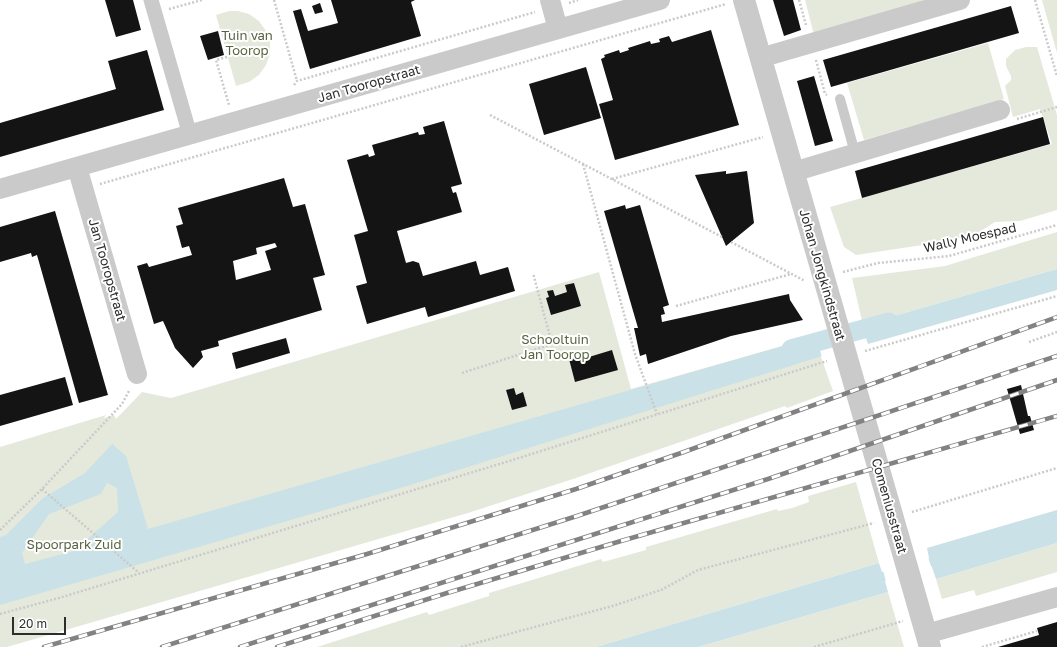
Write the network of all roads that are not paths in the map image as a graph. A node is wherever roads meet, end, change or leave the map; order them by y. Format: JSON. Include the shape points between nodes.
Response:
{"nodes":[{"id":1,"x":660,"y":0,"type":"edge"},
{"id":2,"x":960,"y":0,"type":"edge"},
{"id":3,"x":734,"y":2,"type":"edge"},
{"id":4,"x":551,"y":4,"type":"edge"},
{"id":5,"x":153,"y":7,"type":"edge"},
{"id":6,"x":558,"y":29,"type":"junction"},
{"id":7,"x":760,"y":58,"type":"junction"},
{"id":8,"x":840,"y":99,"type":"dead end"},
{"id":9,"x":1000,"y":110,"type":"road end"},
{"id":10,"x":190,"y":134,"type":"junction"},
{"id":11,"x":855,"y":153,"type":"junction"},
{"id":12,"x":77,"y":167,"type":"junction"},
{"id":13,"x":793,"y":172,"type":"junction"},
{"id":14,"x":0,"y":189,"type":"edge"},
{"id":15,"x":137,"y":374,"type":"road end"},
{"id":16,"x":852,"y":377,"type":"joint"},
{"id":17,"x":1057,"y":597,"type":"edge"},
{"id":18,"x":923,"y":625,"type":"edge"}],
"edges":[{"from":1,"to":6,"type":"street","name":"Jan Tooropstraat"},
{"from":2,"to":7,"type":"street"},
{"from":3,"to":7,"type":"street","name":"Johan Jongkindstraat"},
{"from":4,"to":6,"type":"street"},
{"from":5,"to":10,"type":"street"},
{"from":6,"to":10,"type":"street","name":"Jan Tooropstraat"},
{"from":7,"to":13,"type":"street","name":"Johan Jongkindstraat"},
{"from":8,"to":11,"type":"lane"},
{"from":9,"to":11,"type":"street"},
{"from":10,"to":12,"type":"street","name":"Jan Tooropstraat"},
{"from":11,"to":13,"type":"street"},
{"from":12,"to":14,"type":"street","name":"Jan Tooropstraat"},
{"from":12,"to":15,"type":"street","name":"Jan Tooropstraat"},
{"from":13,"to":16,"type":"street","name":"Johan Jongkindstraat"},
{"from":16,"to":18,"type":"street","name":"Comeniusstraat"},
{"from":17,"to":18,"type":"street"}]}
